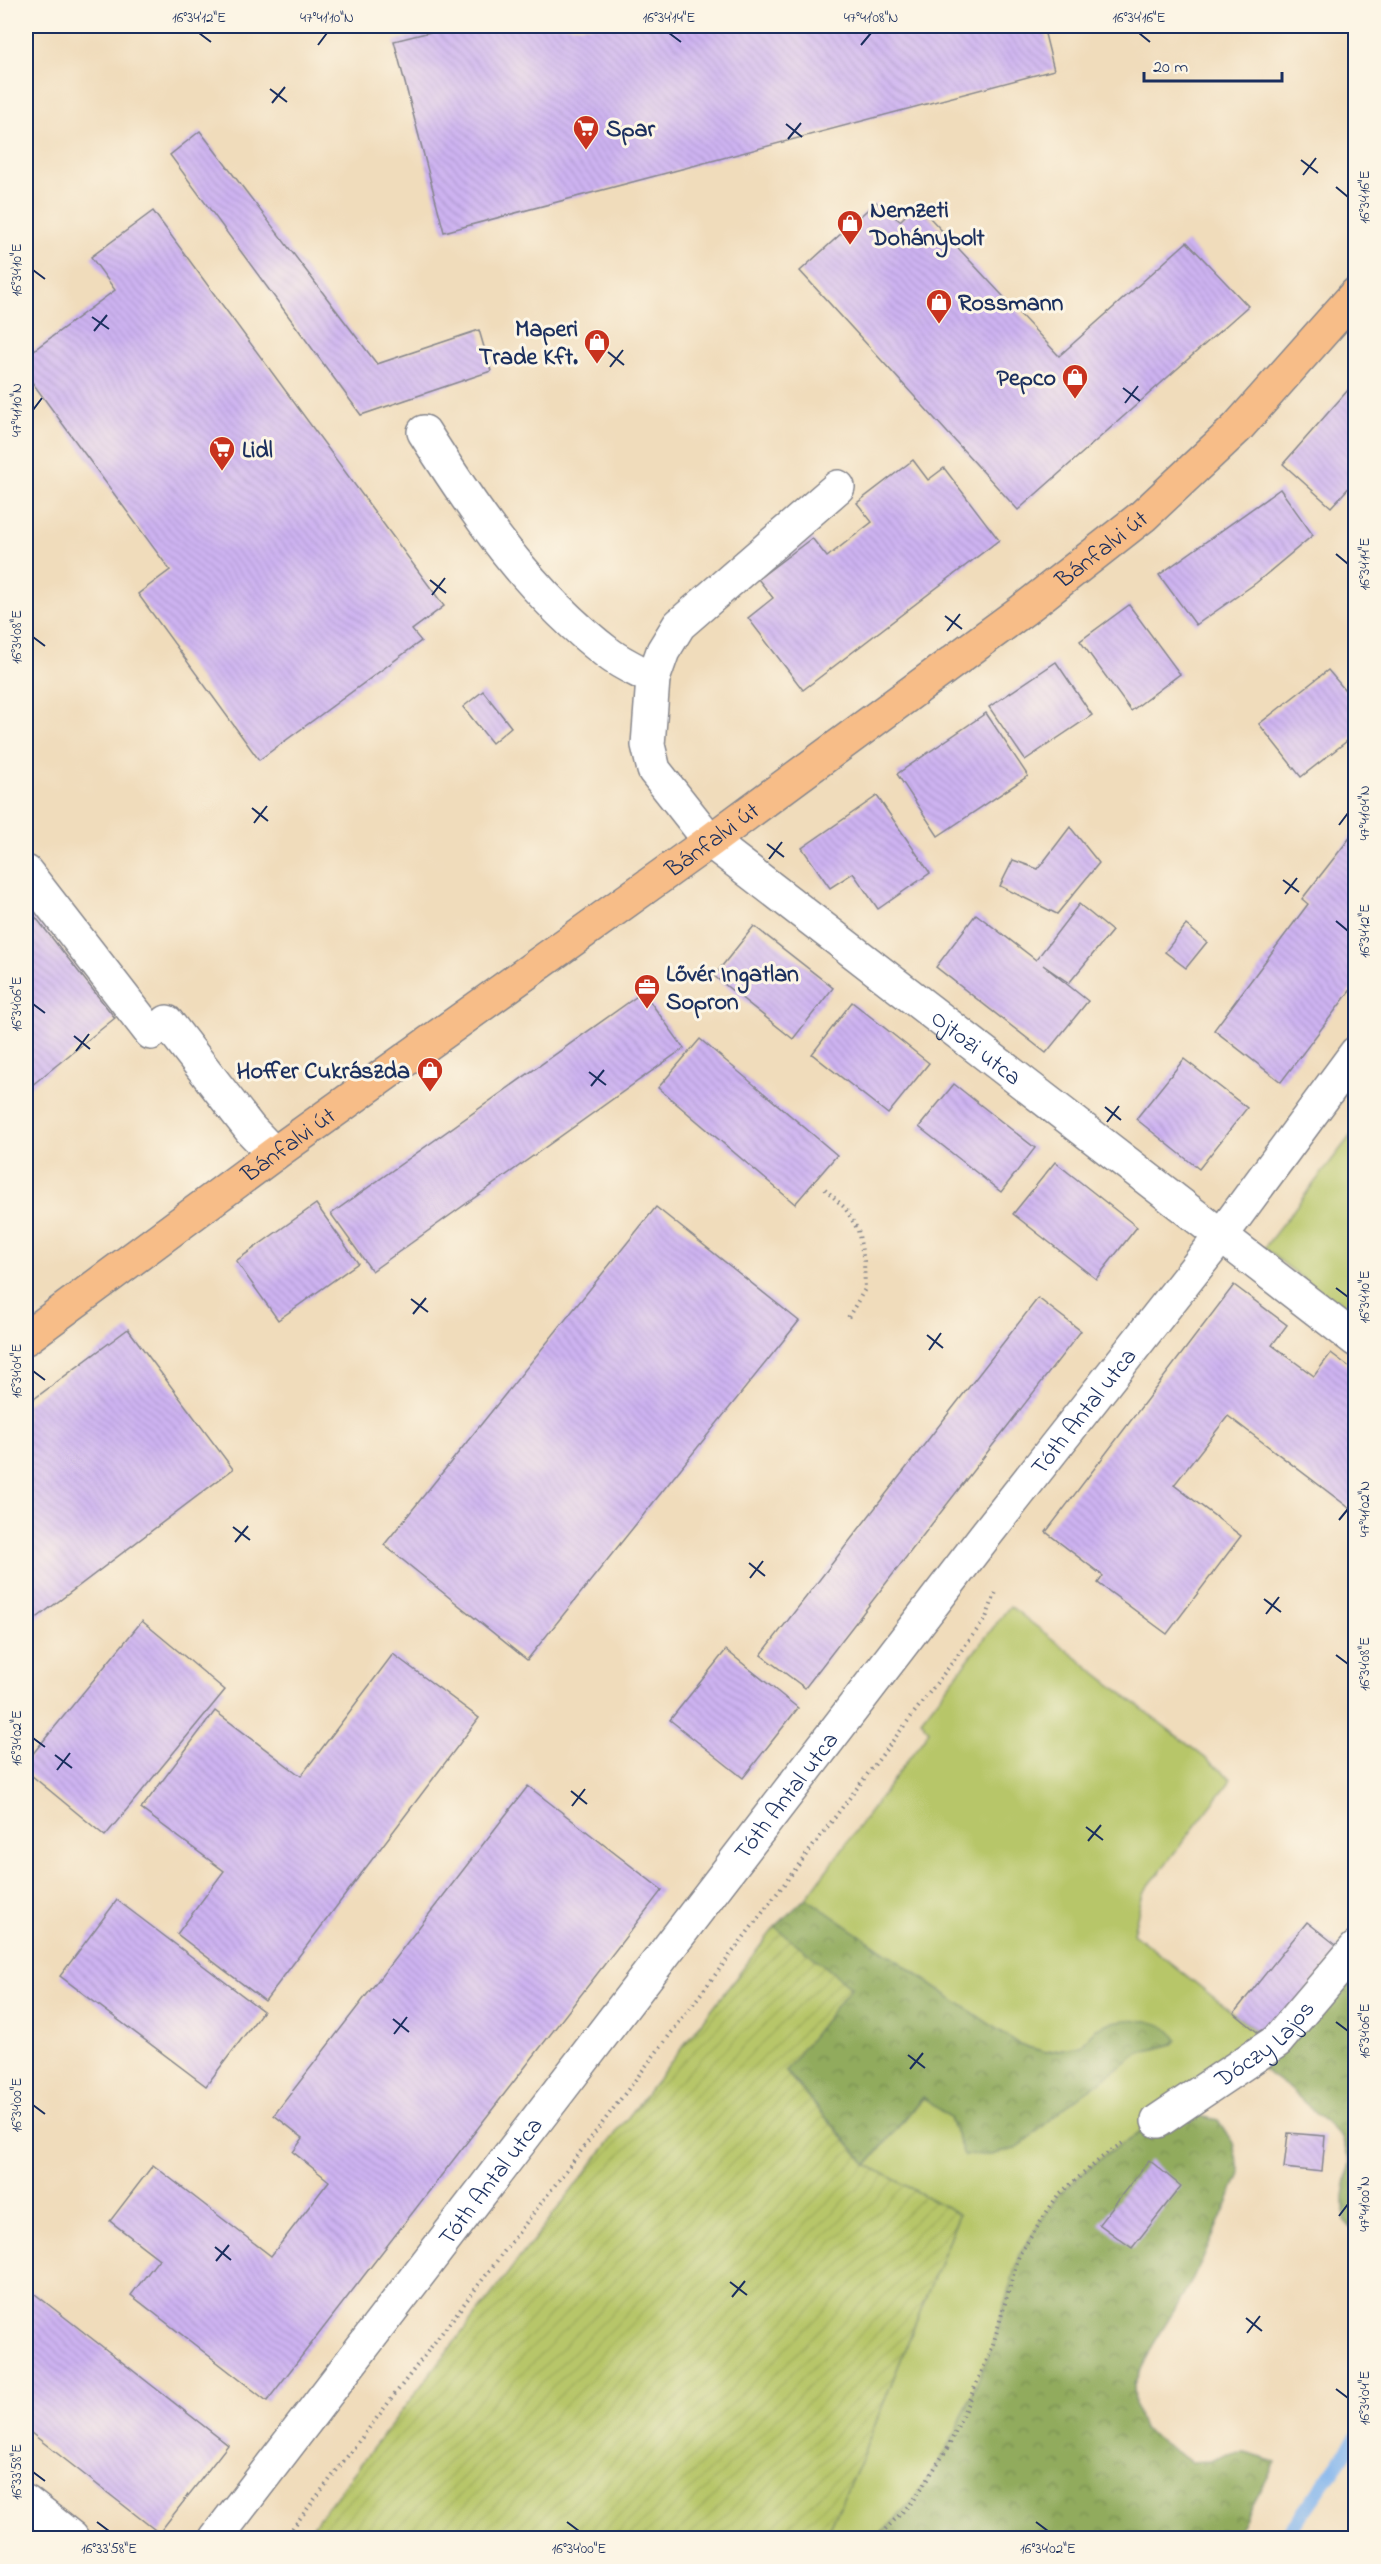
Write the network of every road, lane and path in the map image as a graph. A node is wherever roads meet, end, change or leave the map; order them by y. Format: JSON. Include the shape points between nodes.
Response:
{"nodes":[{"id":1,"x":1356,"y":294,"type":"edge"},
{"id":2,"x":424,"y":432,"type":"dead end"},
{"id":3,"x":838,"y":487,"type":"dead end"},
{"id":4,"x":653,"y":679,"type":"junction"},
{"id":5,"x":710,"y":841,"type":"junction"},
{"id":6,"x":26,"y":872,"type":"edge"},
{"id":7,"x":1356,"y":1053,"type":"edge"},
{"id":8,"x":274,"y":1154,"type":"junction"},
{"id":9,"x":825,"y":1189,"type":"dead end"},
{"id":10,"x":1232,"y":1245,"type":"junction"},
{"id":11,"x":846,"y":1321,"type":"dead end"},
{"id":12,"x":26,"y":1338,"type":"edge"},
{"id":13,"x":1356,"y":1340,"type":"edge"},
{"id":14,"x":984,"y":1537,"type":"junction"},
{"id":15,"x":1356,"y":1948,"type":"edge"},
{"id":16,"x":1158,"y":2121,"type":"joint"},
{"id":17,"x":26,"y":2502,"type":"edge"},
{"id":18,"x":72,"y":2538,"type":"edge"},
{"id":19,"x":216,"y":2538,"type":"edge"},
{"id":20,"x":285,"y":2538,"type":"edge"},
{"id":21,"x":877,"y":2538,"type":"edge"}],
"edges":[{"from":1,"to":5,"type":"main road","name":"Bánfalvi út","via":[[1237,428],[1143,516],[1023,610]]},
{"from":2,"to":4,"type":"street","via":[[485,525],[558,611],[611,655]]},
{"from":3,"to":4,"type":"street","name":"Ojtozi utca","via":[[679,625],[663,651]]},
{"from":4,"to":5,"type":"street","name":"Ojtozi utca","via":[[648,745],[654,770]]},
{"from":5,"to":8,"type":"main road","name":"Bánfalvi út"},
{"from":5,"to":10,"type":"street","name":"Ojtozi utca"},
{"from":6,"to":8,"type":"street","via":[[159,1028]]},
{"from":7,"to":10,"type":"street","name":"Tóth Antal utca"},
{"from":8,"to":12,"type":"main road","name":"Bánfalvi út"},
{"from":9,"to":11,"type":"path","via":[[846,1208],[854,1222],[864,1261],[865,1289]]},
{"from":10,"to":13,"type":"street","name":"Ojtozi utca"},
{"from":10,"to":14,"type":"street","name":"Tóth Antal utca"},
{"from":14,"to":19,"type":"street","name":"Tóth Antal utca"},
{"from":14,"to":20,"type":"path","via":[[999,1569],[995,1596],[986,1618]]},
{"from":15,"to":16,"type":"street","name":"Dóczy Lajos","via":[[1277,2041]]},
{"from":16,"to":21,"type":"path","via":[[1106,2154],[1058,2195],[1019,2255],[992,2349],[949,2446],[914,2500]]},
{"from":17,"to":18,"type":"street"}]}
